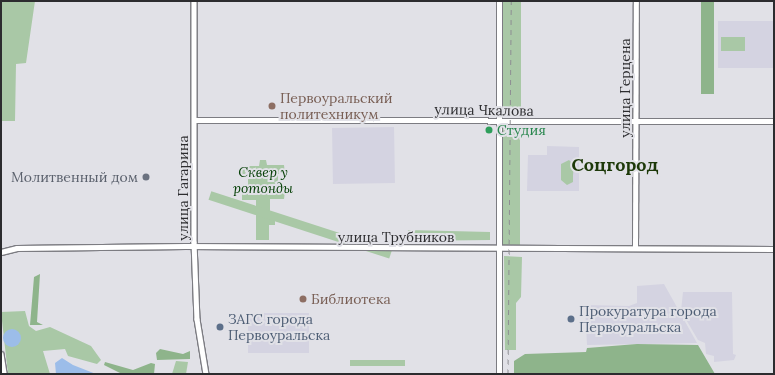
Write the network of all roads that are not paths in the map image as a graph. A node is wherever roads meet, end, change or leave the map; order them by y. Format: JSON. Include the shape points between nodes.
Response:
{"nodes":[{"id":1,"x":194,"y":1,"type":"edge"},
{"id":2,"x":499,"y":1,"type":"edge"},
{"id":3,"x":636,"y":1,"type":"edge"},
{"id":4,"x":194,"y":120,"type":"junction"},
{"id":5,"x":499,"y":121,"type":"junction"},
{"id":6,"x":636,"y":121,"type":"junction"},
{"id":7,"x":774,"y":121,"type":"edge"},
{"id":8,"x":194,"y":247,"type":"junction"},
{"id":9,"x":635,"y":247,"type":"junction"},
{"id":10,"x":499,"y":248,"type":"junction"},
{"id":11,"x":774,"y":249,"type":"edge"},
{"id":12,"x":1,"y":252,"type":"edge"},
{"id":13,"x":1,"y":354,"type":"edge"},
{"id":14,"x":4,"y":374,"type":"edge"},
{"id":15,"x":206,"y":374,"type":"edge"},
{"id":16,"x":499,"y":374,"type":"edge"}],
"edges":[{"from":1,"to":4,"type":"street","name":"улица Гагарина"},
{"from":2,"to":5,"type":"street"},
{"from":3,"to":6,"type":"street","name":"улица Герцена"},
{"from":4,"to":5,"type":"street","name":"улица Чкалова"},
{"from":4,"to":8,"type":"street","name":"улица Гагарина"},
{"from":5,"to":6,"type":"street","name":"улица Чкалова"},
{"from":5,"to":10,"type":"street"},
{"from":6,"to":7,"type":"street","name":"улица Чкалова"},
{"from":6,"to":9,"type":"street","name":"улица Герцена"},
{"from":8,"to":10,"type":"street","name":"улица Трубников"},
{"from":8,"to":12,"type":"street","name":"улица Трубников","via":[[17,248]]},
{"from":8,"to":15,"type":"street","name":"улица Гагарина","via":[[197,319]]},
{"from":9,"to":10,"type":"street","name":"улица Трубников"},
{"from":9,"to":11,"type":"street","name":"улица Трубников"},
{"from":10,"to":16,"type":"street"},
{"from":13,"to":14,"type":"street"}]}
